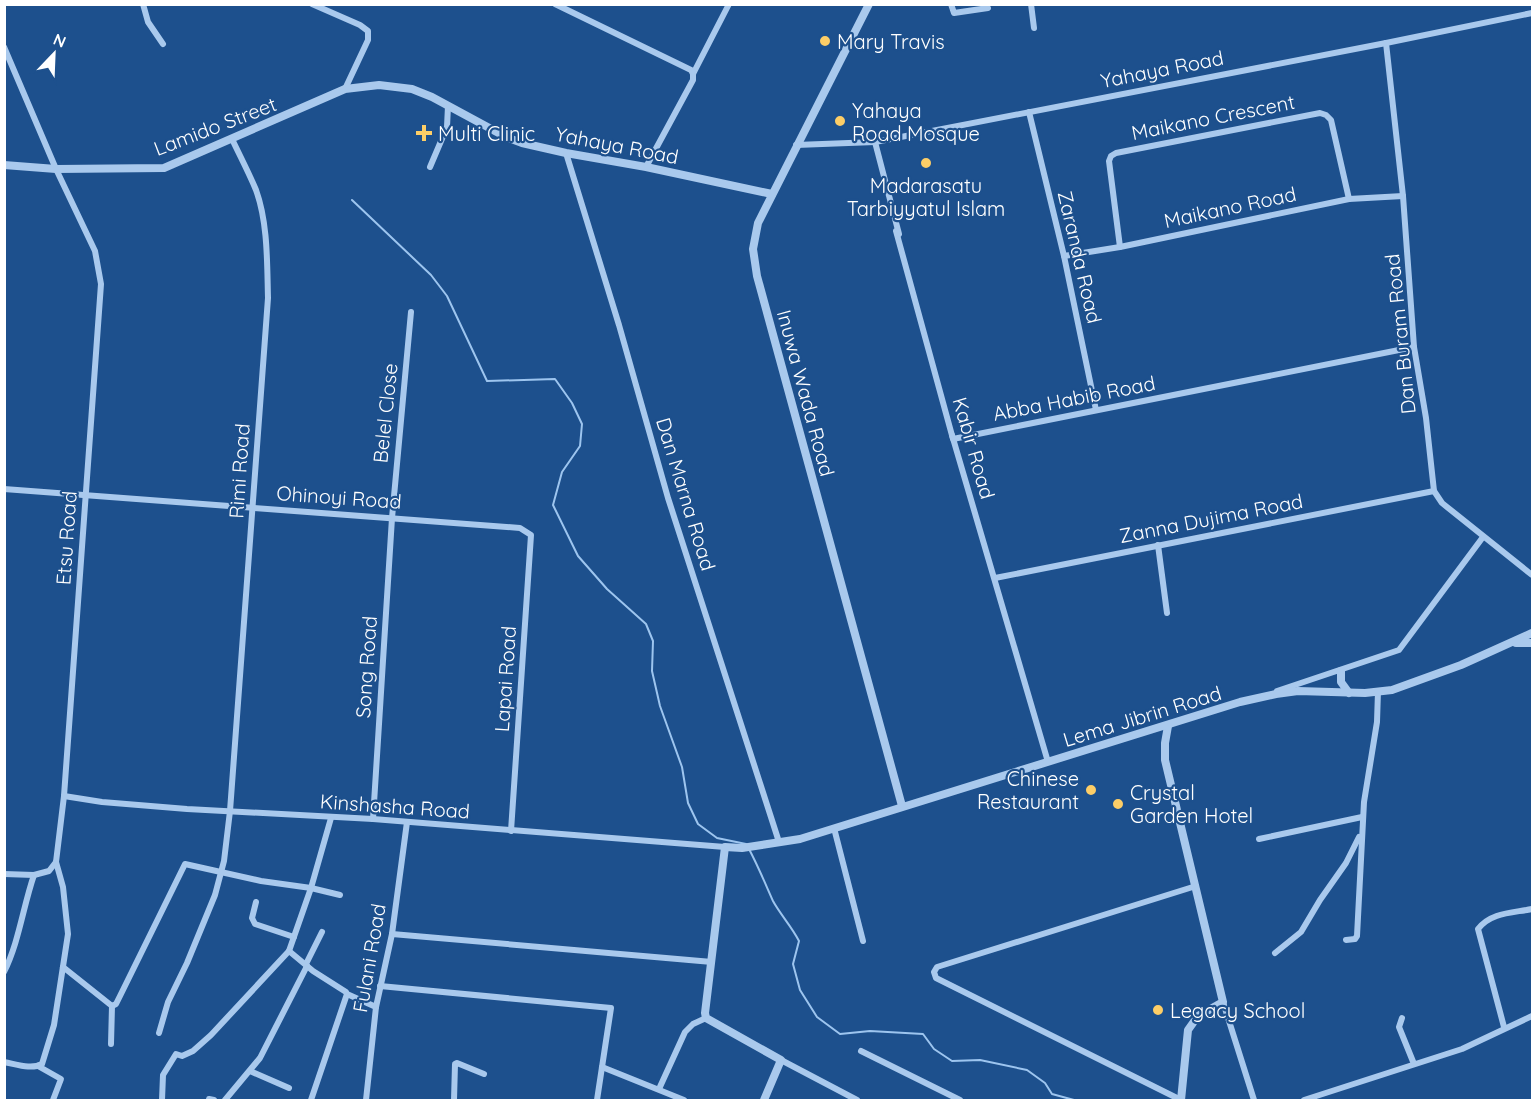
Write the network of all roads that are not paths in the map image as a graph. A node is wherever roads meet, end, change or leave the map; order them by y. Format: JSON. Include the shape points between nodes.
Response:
{"nodes":[{"id":1,"x":143,"y":4,"type":"edge"},
{"id":2,"x":312,"y":4,"type":"edge"},
{"id":3,"x":555,"y":4,"type":"edge"},
{"id":4,"x":729,"y":4,"type":"edge"},
{"id":5,"x":868,"y":4,"type":"edge"},
{"id":6,"x":951,"y":4,"type":"edge"},
{"id":7,"x":1031,"y":4,"type":"edge"},
{"id":8,"x":988,"y":9,"type":"dead end"},
{"id":9,"x":1533,"y":13,"type":"edge"},
{"id":10,"x":1034,"y":28,"type":"dead end"},
{"id":11,"x":163,"y":44,"type":"dead end"},
{"id":12,"x":1386,"y":44,"type":"junction"},
{"id":13,"x":4,"y":46,"type":"edge"},
{"id":14,"x":693,"y":74,"type":"junction"},
{"id":15,"x":345,"y":89,"type":"junction"},
{"id":16,"x":326,"y":98,"type":"joint"},
{"id":17,"x":448,"y":106,"type":"junction"},
{"id":18,"x":1029,"y":112,"type":"junction"},
{"id":19,"x":232,"y":139,"type":"junction"},
{"id":20,"x":875,"y":142,"type":"junction"},
{"id":21,"x":796,"y":145,"type":"junction"},
{"id":22,"x":566,"y":153,"type":"junction"},
{"id":23,"x":4,"y":165,"type":"edge"},
{"id":24,"x":430,"y":167,"type":"dead end"},
{"id":25,"x":646,"y":167,"type":"junction"},
{"id":26,"x":56,"y":169,"type":"junction"},
{"id":27,"x":772,"y":194,"type":"junction"},
{"id":28,"x":1403,"y":196,"type":"junction"},
{"id":29,"x":1349,"y":199,"type":"junction"},
{"id":30,"x":896,"y":231,"type":"dead end"},
{"id":31,"x":1119,"y":247,"type":"junction"},
{"id":32,"x":1064,"y":256,"type":"junction"},
{"id":33,"x":411,"y":312,"type":"dead end"},
{"id":34,"x":1414,"y":347,"type":"junction"},
{"id":35,"x":1096,"y":410,"type":"junction"},
{"id":36,"x":953,"y":439,"type":"junction"},
{"id":37,"x":4,"y":489,"type":"edge"},
{"id":38,"x":1434,"y":490,"type":"junction"},
{"id":39,"x":86,"y":495,"type":"junction"},
{"id":40,"x":253,"y":507,"type":"junction"},
{"id":41,"x":392,"y":518,"type":"junction"},
{"id":42,"x":527,"y":531,"type":"joint"},
{"id":43,"x":1482,"y":537,"type":"junction"},
{"id":44,"x":1158,"y":545,"type":"junction"},
{"id":45,"x":1533,"y":575,"type":"edge"},
{"id":46,"x":995,"y":578,"type":"junction"},
{"id":47,"x":1167,"y":613,"type":"dead end"},
{"id":48,"x":1533,"y":633,"type":"edge"},
{"id":49,"x":1513,"y":643,"type":"junction"},
{"id":50,"x":1533,"y":643,"type":"edge"},
{"id":51,"x":1341,"y":671,"type":"junction"},
{"id":52,"x":1378,"y":691,"type":"junction"},
{"id":53,"x":1350,"y":693,"type":"junction"},
{"id":54,"x":1240,"y":702,"type":"junction"},
{"id":55,"x":1168,"y":726,"type":"junction"},
{"id":56,"x":1048,"y":762,"type":"junction"},
{"id":57,"x":64,"y":796,"type":"junction"},
{"id":58,"x":902,"y":806,"type":"junction"},
{"id":59,"x":230,"y":811,"type":"junction"},
{"id":60,"x":1362,"y":817,"type":"junction"},
{"id":61,"x":331,"y":818,"type":"junction"},
{"id":62,"x":373,"y":819,"type":"junction"},
{"id":63,"x":407,"y":822,"type":"junction"},
{"id":64,"x":834,"y":828,"type":"junction"},
{"id":65,"x":511,"y":831,"type":"junction"},
{"id":66,"x":1361,"y":833,"type":"junction"},
{"id":67,"x":1259,"y":839,"type":"dead end"},
{"id":68,"x":779,"y":842,"type":"junction"},
{"id":69,"x":725,"y":847,"type":"junction"},
{"id":70,"x":56,"y":862,"type":"junction"},
{"id":71,"x":221,"y":872,"type":"junction"},
{"id":72,"x":4,"y":874,"type":"edge"},
{"id":73,"x":34,"y":875,"type":"junction"},
{"id":74,"x":1196,"y":886,"type":"junction"},
{"id":75,"x":311,"y":888,"type":"junction"},
{"id":76,"x":340,"y":896,"type":"dead end"},
{"id":77,"x":256,"y":902,"type":"dead end"},
{"id":78,"x":1533,"y":909,"type":"edge"},
{"id":79,"x":322,"y":932,"type":"dead end"},
{"id":80,"x":392,"y":934,"type":"junction"},
{"id":81,"x":294,"y":937,"type":"junction"},
{"id":82,"x":1346,"y":940,"type":"dead end"},
{"id":83,"x":863,"y":941,"type":"dead end"},
{"id":84,"x":289,"y":951,"type":"junction"},
{"id":85,"x":1275,"y":953,"type":"dead end"},
{"id":86,"x":712,"y":962,"type":"junction"},
{"id":87,"x":307,"y":965,"type":"junction"},
{"id":88,"x":63,"y":967,"type":"junction"},
{"id":89,"x":4,"y":972,"type":"edge"},
{"id":90,"x":380,"y":986,"type":"junction"},
{"id":91,"x":347,"y":994,"type":"junction"},
{"id":92,"x":1223,"y":1002,"type":"junction"},
{"id":93,"x":112,"y":1006,"type":"junction"},
{"id":94,"x":376,"y":1007,"type":"junction"},
{"id":95,"x":1533,"y":1016,"type":"edge"},
{"id":96,"x":706,"y":1018,"type":"junction"},
{"id":97,"x":1402,"y":1018,"type":"dead end"},
{"id":98,"x":1504,"y":1027,"type":"junction"},
{"id":99,"x":159,"y":1033,"type":"dead end"},
{"id":100,"x":111,"y":1044,"type":"dead end"},
{"id":101,"x":861,"y":1051,"type":"dead end"},
{"id":102,"x":781,"y":1060,"type":"junction"},
{"id":103,"x":4,"y":1062,"type":"edge"},
{"id":104,"x":1414,"y":1064,"type":"junction"},
{"id":105,"x":38,"y":1066,"type":"junction"},
{"id":106,"x":602,"y":1067,"type":"junction"},
{"id":107,"x":250,"y":1071,"type":"junction"},
{"id":108,"x":484,"y":1074,"type":"dead end"},
{"id":109,"x":289,"y":1088,"type":"dead end"},
{"id":110,"x":659,"y":1089,"type":"junction"},
{"id":111,"x":946,"y":1097,"type":"edge"},
{"id":112,"x":53,"y":1101,"type":"edge"},
{"id":113,"x":162,"y":1101,"type":"edge"},
{"id":114,"x":225,"y":1101,"type":"edge"},
{"id":115,"x":310,"y":1101,"type":"edge"},
{"id":116,"x":366,"y":1101,"type":"edge"},
{"id":117,"x":454,"y":1101,"type":"edge"},
{"id":118,"x":597,"y":1101,"type":"edge"},
{"id":119,"x":684,"y":1101,"type":"edge"},
{"id":120,"x":764,"y":1101,"type":"edge"},
{"id":121,"x":857,"y":1101,"type":"edge"},
{"id":122,"x":960,"y":1101,"type":"edge"},
{"id":123,"x":1181,"y":1101,"type":"edge"},
{"id":124,"x":1254,"y":1101,"type":"edge"},
{"id":125,"x":1304,"y":1101,"type":"edge"}],
"edges":[{"from":1,"to":11,"type":"street","via":[[148,22]]},
{"from":2,"to":15,"type":"street","via":[[368,31],[368,40]]},
{"from":3,"to":14,"type":"street"},
{"from":4,"to":14,"type":"street"},
{"from":5,"to":21,"type":"street","name":"Inuwa Wada Road"},
{"from":6,"to":8,"type":"street","via":[[954,13]]},
{"from":7,"to":10,"type":"street"},
{"from":9,"to":12,"type":"street","name":"Yahaya Road"},
{"from":12,"to":18,"type":"street","name":"Yahaya Road"},
{"from":12,"to":28,"type":"street","name":"Dan Buram Road"},
{"from":13,"to":26,"type":"street","name":"Etsu Road"},
{"from":14,"to":25,"type":"street"},
{"from":15,"to":16,"type":"street","name":"Yahaya Road"},
{"from":15,"to":17,"type":"street","name":"Yahaya Road","via":[[395,86],[412,89]]},
{"from":16,"to":19,"type":"street","name":"Lamido Street"},
{"from":17,"to":22,"type":"street","name":"Yahaya Road","via":[[506,137]]},
{"from":17,"to":24,"type":"street","via":[[447,127]]},
{"from":18,"to":20,"type":"street","name":"Yahaya Road"},
{"from":18,"to":32,"type":"street","name":"Zaranda Road"},
{"from":19,"to":26,"type":"street","name":"Lamido Street","via":[[164,168]]},
{"from":19,"to":40,"type":"street","name":"Rimi Road","via":[[256,191],[267,263],[268,298]]},
{"from":20,"to":21,"type":"street","name":"Yahaya Road"},
{"from":20,"to":36,"type":"street","name":"Kabir Road"},
{"from":21,"to":27,"type":"street","name":"Inuwa Wada Road"},
{"from":22,"to":25,"type":"street","name":"Yahaya Road"},
{"from":22,"to":68,"type":"street","name":"Dan Marna Road","via":[[620,325],[668,498]]},
{"from":23,"to":26,"type":"street","name":"Lamido Street"},
{"from":25,"to":27,"type":"street","name":"Yahaya Road"},
{"from":26,"to":39,"type":"street","name":"Etsu Road","via":[[95,251],[102,284]]},
{"from":27,"to":58,"type":"street","name":"Inuwa Wada Road","via":[[758,223],[753,249],[757,276]]},
{"from":28,"to":29,"type":"street","name":"Maikano Road"},
{"from":28,"to":34,"type":"street","name":"Dan Buram Road"},
{"from":29,"to":31,"type":"street","name":"Maikano Road"},
{"from":29,"to":31,"type":"street","name":"Maikano Crescent","via":[[1331,120],[1320,113],[1116,153],[1109,161]]},
{"from":30,"to":36,"type":"street"},
{"from":31,"to":32,"type":"street","name":"Maikano Road"},
{"from":32,"to":35,"type":"street","name":"Zaranda Road"},
{"from":33,"to":41,"type":"street","name":"Belel Close"},
{"from":34,"to":35,"type":"street","name":"Abba Habib Road"},
{"from":34,"to":38,"type":"street","name":"Dan Buram Road"},
{"from":35,"to":36,"type":"street","name":"Abba Habib Road"},
{"from":36,"to":46,"type":"street","name":"Kabir Road"},
{"from":37,"to":39,"type":"street","name":"Ohinoyi Road"},
{"from":38,"to":43,"type":"street","via":[[1442,503]]},
{"from":38,"to":44,"type":"street","name":"Zanna Dujima Road"},
{"from":39,"to":40,"type":"street","name":"Ohinoyi Road"},
{"from":39,"to":57,"type":"street","name":"Etsu Road"},
{"from":40,"to":41,"type":"street","name":"Ohinoyi Road"},
{"from":40,"to":59,"type":"street","name":"Rimi Road"},
{"from":41,"to":42,"type":"street","name":"Ohinoyi Road"},
{"from":41,"to":62,"type":"street","name":"Song Road"},
{"from":42,"to":65,"type":"street","name":"Lapai Road","via":[[531,536]]},
{"from":43,"to":45,"type":"street"},
{"from":43,"to":51,"type":"street","name":"Lema Jibrin Road","via":[[1399,650]]},
{"from":44,"to":46,"type":"street","name":"Zanna Dujima Road"},
{"from":44,"to":47,"type":"street"},
{"from":46,"to":56,"type":"street","name":"Kabir Road"},
{"from":48,"to":49,"type":"street"},
{"from":49,"to":50,"type":"street"},
{"from":49,"to":52,"type":"street","via":[[1392,690]]},
{"from":51,"to":53,"type":"street","via":[[1341,682]]},
{"from":51,"to":54,"type":"street","name":"Lema Jibrin Road"},
{"from":52,"to":53,"type":"street"},
{"from":52,"to":60,"type":"street"},
{"from":53,"to":54,"type":"street","via":[[1298,691]]},
{"from":54,"to":55,"type":"street","name":"Lema Jibrin Road"},
{"from":55,"to":56,"type":"street","name":"Lema Jibrin Road"},
{"from":55,"to":74,"type":"street","via":[[1165,760]]},
{"from":56,"to":58,"type":"street","name":"Lema Jibrin Road"},
{"from":57,"to":59,"type":"street","name":"Kinshasha Road"},
{"from":57,"to":70,"type":"street","name":"Etsu Road"},
{"from":58,"to":64,"type":"street","name":"Lema Jibrin Road"},
{"from":59,"to":61,"type":"street","name":"Kinshasha Road"},
{"from":59,"to":71,"type":"street","name":"Rimi Road"},
{"from":60,"to":66,"type":"street"},
{"from":60,"to":67,"type":"street"},
{"from":61,"to":62,"type":"street","name":"Kinshasha Road"},
{"from":61,"to":75,"type":"street"},
{"from":62,"to":63,"type":"street","name":"Kinshasha Road"},
{"from":63,"to":65,"type":"street","name":"Kinshasha Road"},
{"from":63,"to":80,"type":"street","name":"Fulani Road"},
{"from":64,"to":68,"type":"street","name":"Lema Jibrin Road"},
{"from":64,"to":83,"type":"street"},
{"from":65,"to":69,"type":"street","name":"Kinshasha Road"},
{"from":66,"to":82,"type":"street","via":[[1357,936]]},
{"from":66,"to":85,"type":"street","via":[[1301,932]]},
{"from":68,"to":69,"type":"street","name":"Lema Jibrin Road"},
{"from":69,"to":86,"type":"street"},
{"from":70,"to":73,"type":"street","via":[[49,871]]},
{"from":70,"to":88,"type":"street","via":[[68,934]]},
{"from":71,"to":75,"type":"street"},
{"from":71,"to":93,"type":"street","via":[[185,864]]},
{"from":71,"to":99,"type":"street","name":"Rimi Road"},
{"from":72,"to":73,"type":"street"},
{"from":73,"to":89,"type":"street","via":[[14,952]]},
{"from":74,"to":92,"type":"street"},
{"from":74,"to":123,"type":"street","via":[[937,967],[934,972],[936,978]]},
{"from":75,"to":76,"type":"street"},
{"from":75,"to":81,"type":"street"},
{"from":77,"to":81,"type":"street","via":[[252,918],[255,924]]},
{"from":78,"to":98,"type":"street","via":[[1495,916],[1478,929]]},
{"from":79,"to":87,"type":"street"},
{"from":80,"to":86,"type":"street"},
{"from":80,"to":90,"type":"street","name":"Fulani Road"},
{"from":81,"to":84,"type":"street"},
{"from":84,"to":87,"type":"street"},
{"from":84,"to":113,"type":"street","via":[[212,1035],[193,1052],[176,1054],[163,1075]]},
{"from":86,"to":96,"type":"street"},
{"from":87,"to":91,"type":"street"},
{"from":87,"to":107,"type":"street"},
{"from":88,"to":93,"type":"street"},
{"from":88,"to":105,"type":"street","via":[[54,1025],[45,1058]]},
{"from":90,"to":94,"type":"street","name":"Fulani Road"},
{"from":90,"to":106,"type":"street","via":[[611,1008]]},
{"from":91,"to":94,"type":"street"},
{"from":91,"to":115,"type":"street"},
{"from":92,"to":123,"type":"street","via":[[1198,1016],[1188,1030]]},
{"from":92,"to":124,"type":"street"},
{"from":93,"to":100,"type":"street"},
{"from":94,"to":116,"type":"street","name":"Fulani Road"},
{"from":95,"to":98,"type":"street"},
{"from":96,"to":102,"type":"street"},
{"from":96,"to":110,"type":"street","via":[[685,1032]]},
{"from":97,"to":104,"type":"street","via":[[1399,1027]]},
{"from":98,"to":104,"type":"street","via":[[1462,1048]]},
{"from":101,"to":111,"type":"street"},
{"from":102,"to":120,"type":"street"},
{"from":102,"to":121,"type":"street"},
{"from":103,"to":105,"type":"street"},
{"from":104,"to":125,"type":"street"},
{"from":105,"to":112,"type":"street","via":[[61,1079]]},
{"from":106,"to":110,"type":"street"},
{"from":106,"to":118,"type":"street"},
{"from":107,"to":109,"type":"street"},
{"from":107,"to":114,"type":"street"},
{"from":108,"to":117,"type":"street","via":[[455,1064]]},
{"from":110,"to":119,"type":"street"},
{"from":111,"to":122,"type":"street"}]}
